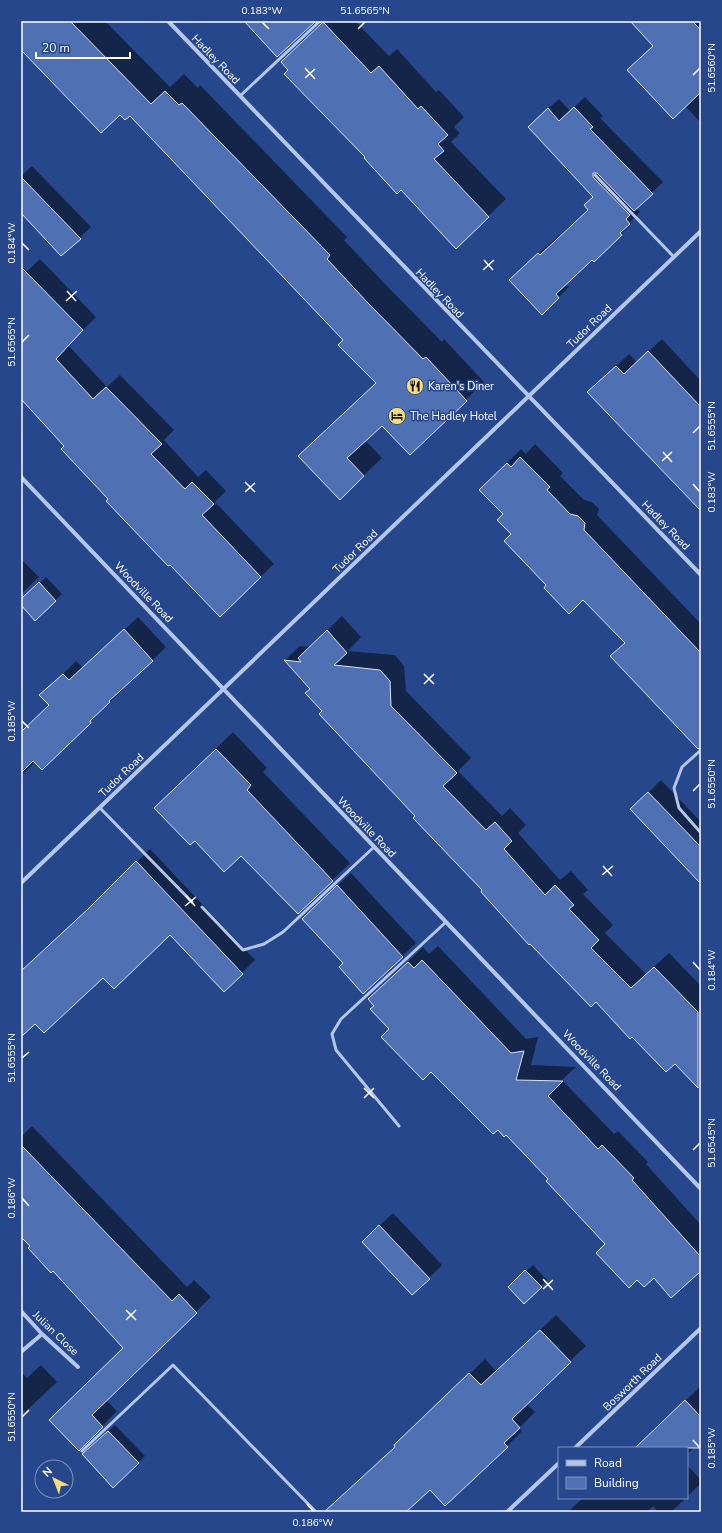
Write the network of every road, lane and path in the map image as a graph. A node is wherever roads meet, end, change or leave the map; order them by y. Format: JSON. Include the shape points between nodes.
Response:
{"nodes":[{"id":1,"x":168,"y":21,"type":"edge"},
{"id":2,"x":320,"y":21,"type":"edge"},
{"id":3,"x":240,"y":96,"type":"junction"},
{"id":4,"x":595,"y":174,"type":"dead end"},
{"id":5,"x":701,"y":231,"type":"edge"},
{"id":6,"x":674,"y":257,"type":"junction"},
{"id":7,"x":528,"y":397,"type":"junction"},
{"id":8,"x":21,"y":477,"type":"edge"},
{"id":9,"x":701,"y":575,"type":"edge"},
{"id":10,"x":224,"y":689,"type":"junction"},
{"id":11,"x":701,"y":750,"type":"edge"},
{"id":12,"x":100,"y":808,"type":"junction"},
{"id":13,"x":701,"y":833,"type":"edge"},
{"id":14,"x":374,"y":847,"type":"junction"},
{"id":15,"x":21,"y":883,"type":"edge"},
{"id":16,"x":192,"y":902,"type":"dead end"},
{"id":17,"x":202,"y":907,"type":"dead end"},
{"id":18,"x":446,"y":922,"type":"junction"},
{"id":19,"x":399,"y":1126,"type":"dead end"},
{"id":20,"x":701,"y":1189,"type":"edge"},
{"id":21,"x":21,"y":1311,"type":"edge"},
{"id":22,"x":701,"y":1328,"type":"edge"},
{"id":23,"x":42,"y":1334,"type":"junction"},
{"id":24,"x":21,"y":1352,"type":"edge"},
{"id":25,"x":78,"y":1367,"type":"dead end"},
{"id":26,"x":576,"y":1447,"type":"edge"},
{"id":27,"x":82,"y":1451,"type":"dead end"},
{"id":28,"x":558,"y":1464,"type":"edge"},
{"id":29,"x":316,"y":1512,"type":"edge"},
{"id":30,"x":507,"y":1512,"type":"edge"}],
"edges":[{"from":1,"to":3,"type":"street","name":"Hadley Road"},
{"from":2,"to":3,"type":"lane"},
{"from":3,"to":7,"type":"street","name":"Hadley Road"},
{"from":4,"to":6,"type":"lane"},
{"from":5,"to":6,"type":"street","name":"Tudor Road"},
{"from":6,"to":7,"type":"street","name":"Tudor Road"},
{"from":7,"to":9,"type":"street","name":"Hadley Road"},
{"from":7,"to":10,"type":"street","name":"Tudor Road"},
{"from":8,"to":10,"type":"street","name":"Woodville Road"},
{"from":10,"to":12,"type":"street","name":"Tudor Road"},
{"from":10,"to":14,"type":"street","name":"Woodville Road"},
{"from":11,"to":13,"type":"lane","via":[[682,767],[674,788],[679,808]]},
{"from":12,"to":15,"type":"street","name":"Tudor Road"},
{"from":12,"to":16,"type":"lane"},
{"from":14,"to":17,"type":"lane","via":[[284,932],[264,944],[243,950]]},
{"from":14,"to":18,"type":"street","name":"Woodville Road"},
{"from":18,"to":19,"type":"lane","via":[[341,1019],[332,1034],[336,1050]]},
{"from":18,"to":20,"type":"street","name":"Woodville Road"},
{"from":21,"to":23,"type":"street","name":"Julian Close"},
{"from":22,"to":26,"type":"street","name":"Bosworth Road"},
{"from":23,"to":24,"type":"street"},
{"from":23,"to":25,"type":"street","name":"Julian Close"},
{"from":27,"to":29,"type":"lane","via":[[173,1365]]},
{"from":28,"to":30,"type":"street"}]}
